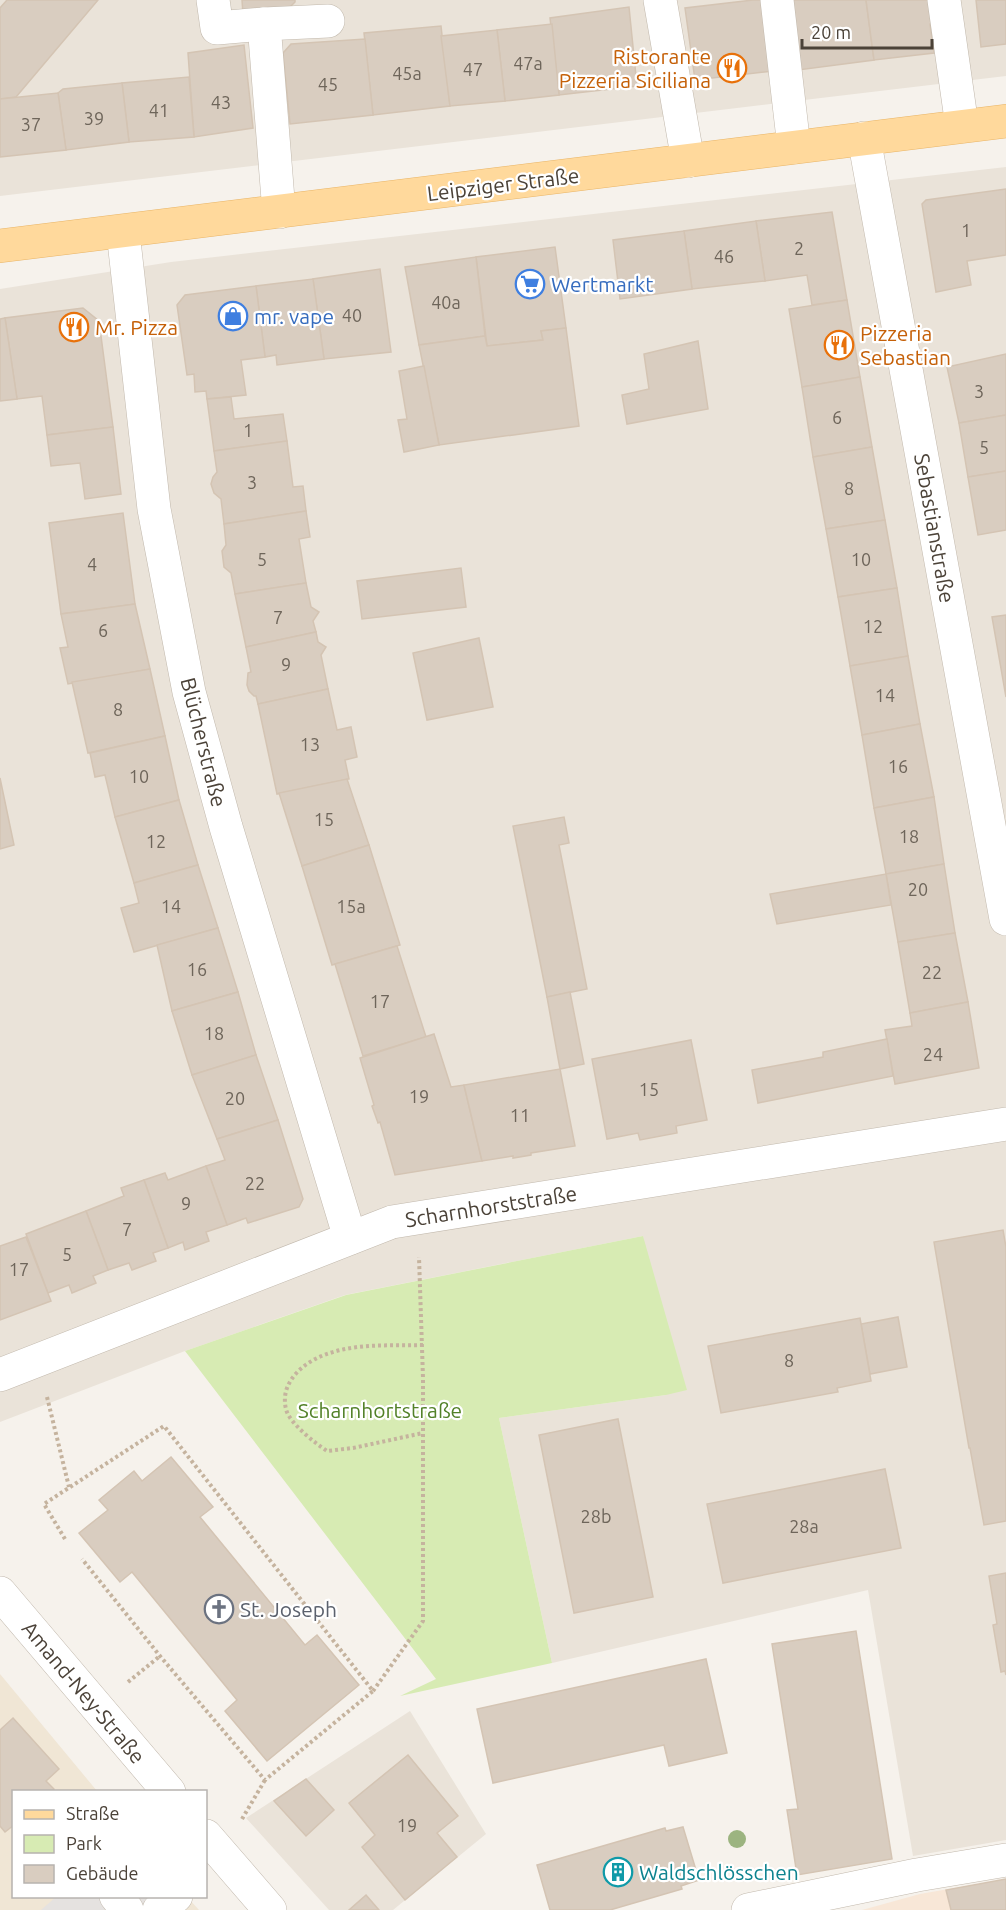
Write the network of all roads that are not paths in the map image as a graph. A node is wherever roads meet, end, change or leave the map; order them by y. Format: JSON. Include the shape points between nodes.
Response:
{"nodes":[{"id":1,"x":213,"y":0,"type":"edge"},
{"id":2,"x":660,"y":0,"type":"edge"},
{"id":3,"x":777,"y":0,"type":"edge"},
{"id":4,"x":944,"y":0,"type":"edge"},
{"id":5,"x":328,"y":21,"type":"dead end"},
{"id":6,"x":264,"y":24,"type":"junction"},
{"id":7,"x":1006,"y":121,"type":"edge"},
{"id":8,"x":962,"y":126,"type":"junction"},
{"id":9,"x":864,"y":138,"type":"junction"},
{"id":10,"x":794,"y":147,"type":"junction"},
{"id":11,"x":688,"y":161,"type":"junction"},
{"id":12,"x":279,"y":212,"type":"junction"},
{"id":13,"x":123,"y":232,"type":"junction"},
{"id":14,"x":0,"y":246,"type":"edge"},
{"id":15,"x":1006,"y":913,"type":"edge"},
{"id":16,"x":1006,"y":1124,"type":"edge"},
{"id":17,"x":350,"y":1238,"type":"junction"},
{"id":18,"x":0,"y":1375,"type":"edge"},
{"id":19,"x":0,"y":1593,"type":"edge"},
{"id":20,"x":168,"y":1790,"type":"edge"},
{"id":21,"x":211,"y":1855,"type":"edge"},
{"id":22,"x":1006,"y":1860,"type":"edge"},
{"id":23,"x":118,"y":1898,"type":"edge"},
{"id":24,"x":174,"y":1898,"type":"edge"},
{"id":25,"x":127,"y":1910,"type":"edge"},
{"id":26,"x":159,"y":1910,"type":"edge"},
{"id":27,"x":270,"y":1910,"type":"edge"},
{"id":28,"x":748,"y":1910,"type":"edge"}],
"edges":[{"from":1,"to":6,"type":"street","via":[[217,28]]},
{"from":2,"to":11,"type":"street"},
{"from":3,"to":10,"type":"street"},
{"from":4,"to":8,"type":"street"},
{"from":5,"to":6,"type":"street"},
{"from":6,"to":12,"type":"street"},
{"from":7,"to":8,"type":"main road","name":"Leipziger Straße"},
{"from":8,"to":9,"type":"main road","name":"Leipziger Straße"},
{"from":9,"to":10,"type":"main road","name":"Leipziger Straße"},
{"from":9,"to":15,"type":"street","name":"Sebastianstraße"},
{"from":10,"to":11,"type":"main road","name":"Leipziger Straße"},
{"from":11,"to":12,"type":"main road","name":"Leipziger Straße"},
{"from":12,"to":13,"type":"main road","name":"Leipziger Straße"},
{"from":13,"to":14,"type":"main road","name":"Leipziger Straße"},
{"from":13,"to":17,"type":"street","name":"Blücherstraße","via":[[154,509],[189,692]]},
{"from":16,"to":17,"type":"street","name":"Scharnhorststraße","via":[[392,1222]]},
{"from":17,"to":18,"type":"street","name":"Scharnhorststraße"},
{"from":19,"to":20,"type":"street","name":"Amand-Ney-Straße"},
{"from":21,"to":27,"type":"street"},
{"from":22,"to":28,"type":"street"},
{"from":23,"to":25,"type":"street"},
{"from":24,"to":26,"type":"street"}]}
